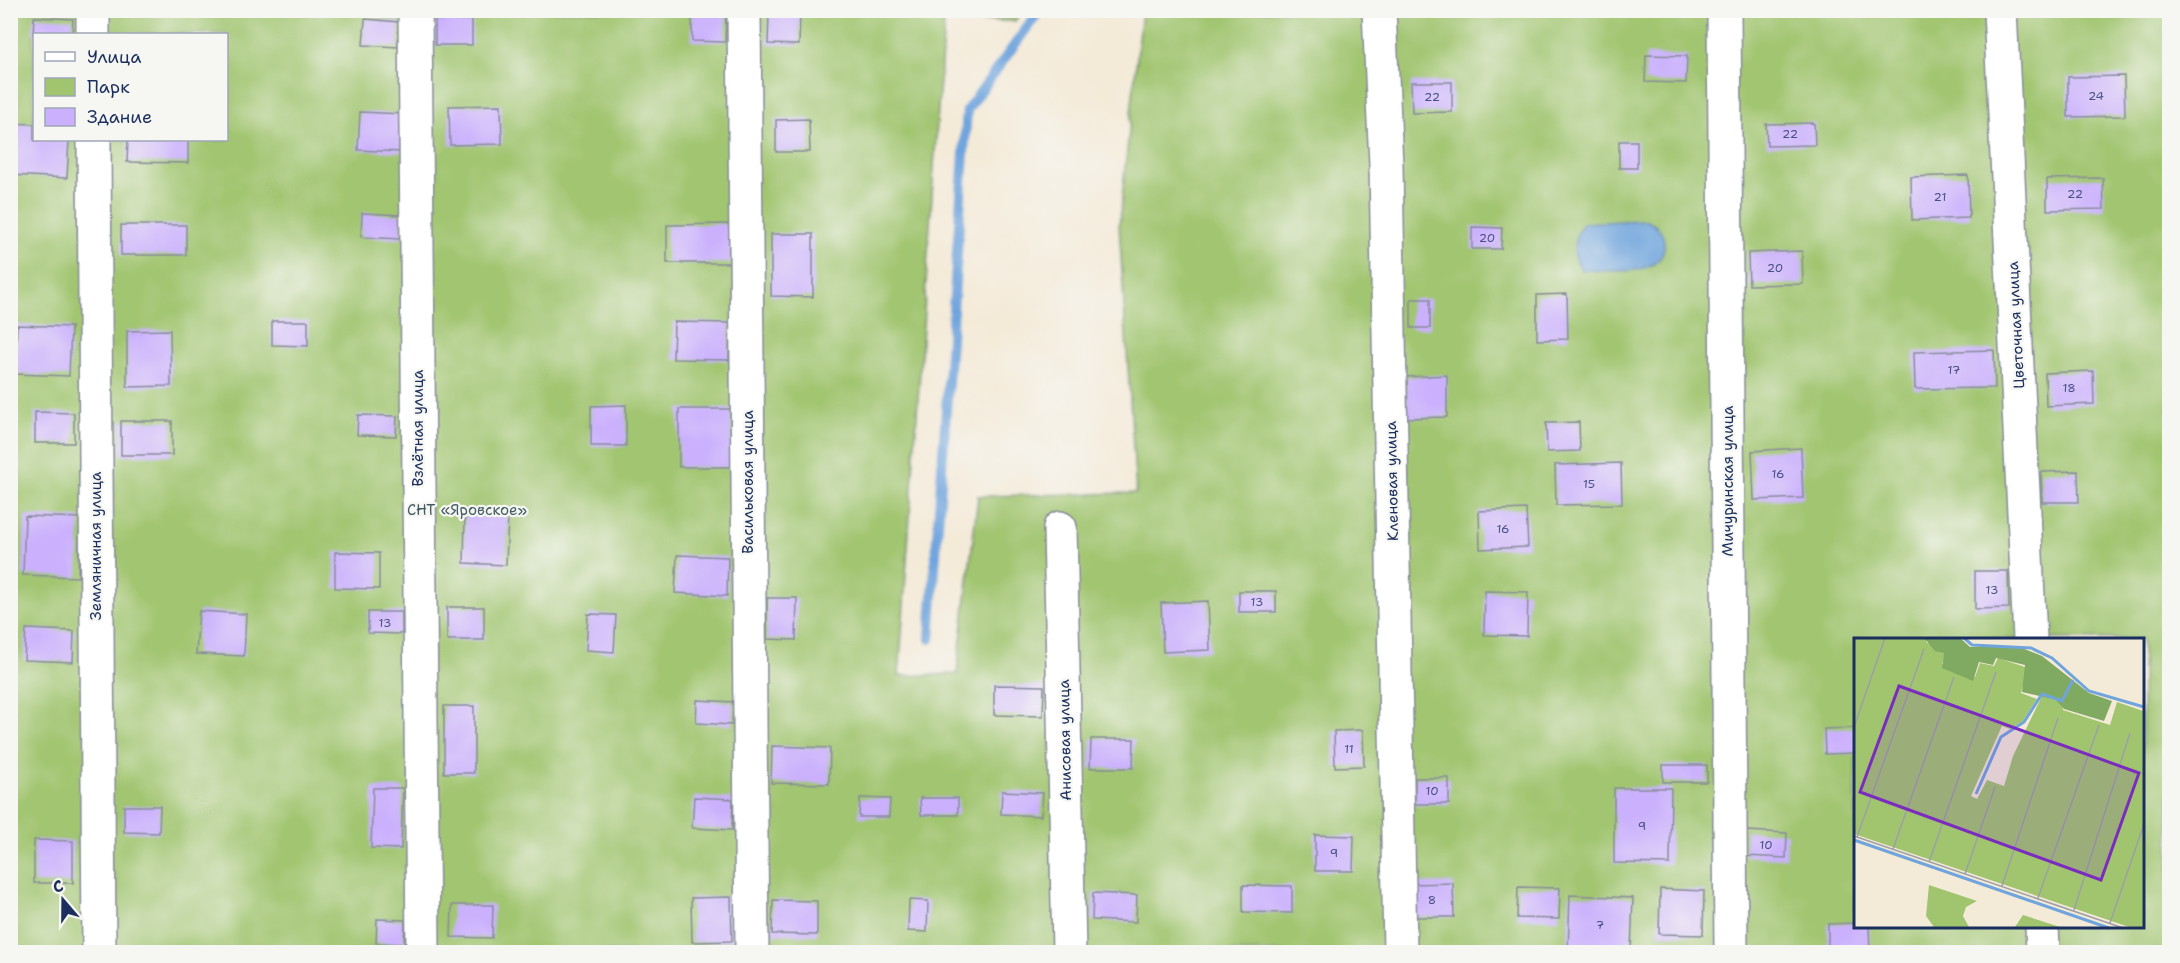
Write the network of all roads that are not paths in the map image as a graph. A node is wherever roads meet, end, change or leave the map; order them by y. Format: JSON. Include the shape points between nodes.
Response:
{"nodes":[{"id":1,"x":93,"y":10,"type":"edge"},
{"id":2,"x":415,"y":10,"type":"edge"},
{"id":3,"x":744,"y":10,"type":"edge"},
{"id":4,"x":1378,"y":10,"type":"edge"},
{"id":5,"x":1724,"y":10,"type":"edge"},
{"id":6,"x":2000,"y":10,"type":"edge"},
{"id":7,"x":93,"y":33,"type":"edge"},
{"id":8,"x":94,"y":141,"type":"edge"},
{"id":9,"x":1060,"y":528,"type":"dead end"},
{"id":10,"x":2030,"y":638,"type":"edge"},
{"id":11,"x":2042,"y":927,"type":"edge"},
{"id":12,"x":99,"y":952,"type":"edge"},
{"id":13,"x":423,"y":952,"type":"edge"},
{"id":14,"x":752,"y":952,"type":"edge"},
{"id":15,"x":1069,"y":952,"type":"edge"},
{"id":16,"x":1400,"y":952,"type":"edge"},
{"id":17,"x":1731,"y":952,"type":"edge"},
{"id":18,"x":2043,"y":952,"type":"edge"}],
"edges":[{"from":1,"to":7,"type":"street"},
{"from":2,"to":13,"type":"street","name":"Взлётная улица"},
{"from":3,"to":14,"type":"street","name":"Васильковая улица"},
{"from":4,"to":16,"type":"street","name":"Кленовая улица","via":[[1386,177]]},
{"from":5,"to":17,"type":"street","name":"Мичуринская улица"},
{"from":6,"to":10,"type":"street","name":"Цветочная улица"},
{"from":8,"to":12,"type":"street","name":"Земляничная улица"},
{"from":9,"to":15,"type":"street","name":"Анисовая улица"},
{"from":11,"to":18,"type":"street"}]}
